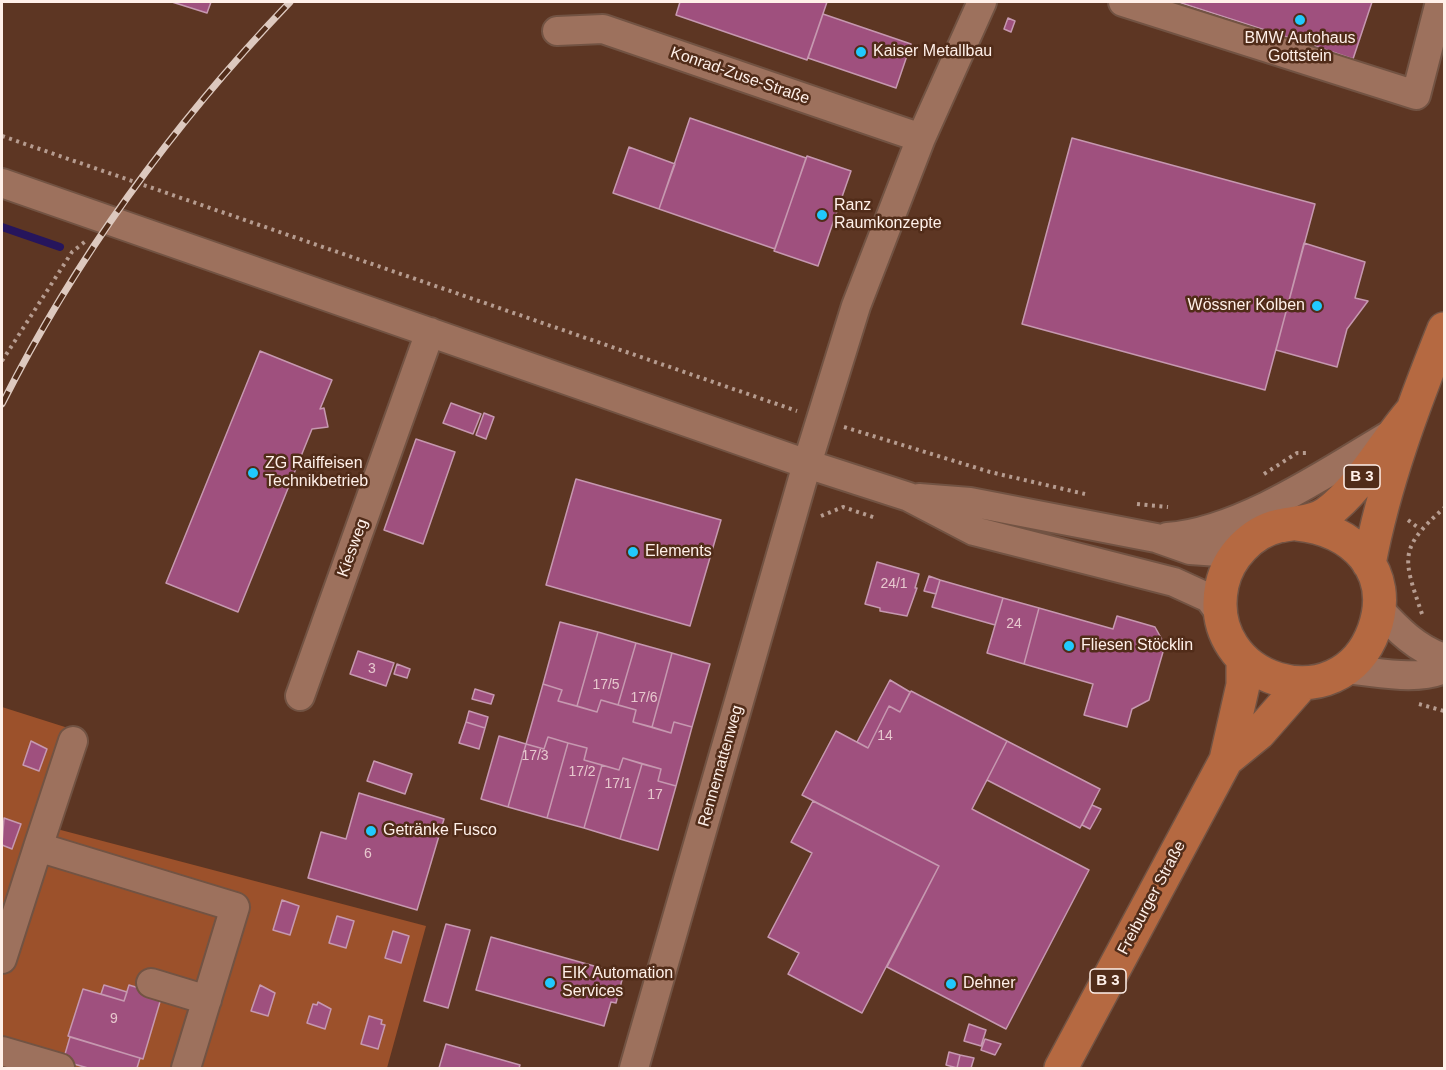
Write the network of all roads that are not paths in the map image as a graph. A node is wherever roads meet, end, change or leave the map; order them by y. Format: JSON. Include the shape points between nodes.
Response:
{"nodes":[{"id":1,"x":982,"y":2,"type":"edge"},
{"id":2,"x":1123,"y":2,"type":"edge"},
{"id":3,"x":1440,"y":2,"type":"edge"},
{"id":4,"x":557,"y":31,"type":"dead end"},
{"id":5,"x":921,"y":138,"type":"junction"},
{"id":6,"x":2,"y":183,"type":"edge"},
{"id":7,"x":1444,"y":329,"type":"edge"},
{"id":8,"x":429,"y":333,"type":"junction"},
{"id":9,"x":1402,"y":422,"type":"junction"},
{"id":10,"x":807,"y":464,"type":"junction"},
{"id":11,"x":909,"y":497,"type":"junction"},
{"id":12,"x":1297,"y":524,"type":"junction"},
{"id":13,"x":1156,"y":538,"type":"junction"},
{"id":14,"x":1248,"y":542,"type":"junction"},
{"id":15,"x":1370,"y":564,"type":"junction"},
{"id":16,"x":1378,"y":608,"type":"junction"},
{"id":17,"x":1220,"y":613,"type":"junction"},
{"id":18,"x":1444,"y":658,"type":"edge"},
{"id":19,"x":1243,"y":659,"type":"junction"},
{"id":20,"x":1343,"y":669,"type":"junction"},
{"id":21,"x":1444,"y":669,"type":"edge"},
{"id":22,"x":1302,"y":684,"type":"junction"},
{"id":23,"x":300,"y":696,"type":"dead end"},
{"id":24,"x":73,"y":741,"type":"dead end"},
{"id":25,"x":1226,"y":760,"type":"junction"},
{"id":26,"x":38,"y":847,"type":"junction"},
{"id":27,"x":2,"y":959,"type":"edge"},
{"id":28,"x":150,"y":983,"type":"dead end"},
{"id":29,"x":207,"y":1000,"type":"junction"},
{"id":30,"x":2,"y":1051,"type":"edge"},
{"id":31,"x":60,"y":1068,"type":"edge"},
{"id":32,"x":186,"y":1068,"type":"edge"},
{"id":33,"x":634,"y":1068,"type":"edge"},
{"id":34,"x":1061,"y":1068,"type":"edge"}],
"edges":[{"from":1,"to":5,"type":"street"},
{"from":2,"to":3,"type":"street","via":[[1416,95]]},
{"from":4,"to":5,"type":"street","name":"Konrad-Zuse-Straße","via":[[603,29]]},
{"from":5,"to":10,"type":"street","via":[[856,306]]},
{"from":6,"to":8,"type":"street"},
{"from":7,"to":9,"type":"main road","number":"B 3"},
{"from":8,"to":10,"type":"street"},
{"from":8,"to":23,"type":"street","name":"Kiesweg"},
{"from":9,"to":12,"type":"main road","number":"B 3","via":[[1363,476],[1326,514]]},
{"from":9,"to":13,"type":"street","via":[[1280,497],[1232,521],[1193,535]]},
{"from":9,"to":15,"type":"main road","number":"B 3"},
{"from":10,"to":11,"type":"street"},
{"from":10,"to":33,"type":"street","name":"Rennemattenweg"},
{"from":11,"to":13,"type":"street","via":[[970,502]]},
{"from":11,"to":17,"type":"street","via":[[974,531],[1174,582],[1209,598]]},
{"from":12,"to":14,"type":"main road","via":[[1278,526]]},
{"from":12,"to":15,"type":"main road","via":[[1336,533]]},
{"from":13,"to":14,"type":"street","via":[[1191,550],[1219,552]]},
{"from":14,"to":17,"type":"main road","via":[[1226,570]]},
{"from":15,"to":16,"type":"main road","via":[[1377,585]]},
{"from":16,"to":18,"type":"street","via":[[1418,646]]},
{"from":16,"to":20,"type":"main road","via":[[1366,647]]},
{"from":17,"to":19,"type":"main road","via":[[1228,638]]},
{"from":19,"to":22,"type":"main road","via":[[1269,676]]},
{"from":19,"to":25,"type":"main road","name":"Freiburger Straße","number":"B 3","via":[[1244,685]]},
{"from":20,"to":21,"type":"street","via":[[1406,675],[1433,674]]},
{"from":20,"to":22,"type":"main road"},
{"from":22,"to":25,"type":"main road","name":"Freiburger Straße","number":"B 3","via":[[1259,734]]},
{"from":24,"to":26,"type":"street"},
{"from":25,"to":34,"type":"main road","name":"Freiburger Straße","number":"B 3"},
{"from":26,"to":27,"type":"street"},
{"from":26,"to":29,"type":"street","via":[[235,907]]},
{"from":28,"to":29,"type":"street"},
{"from":29,"to":32,"type":"street"},
{"from":30,"to":31,"type":"street"}]}
